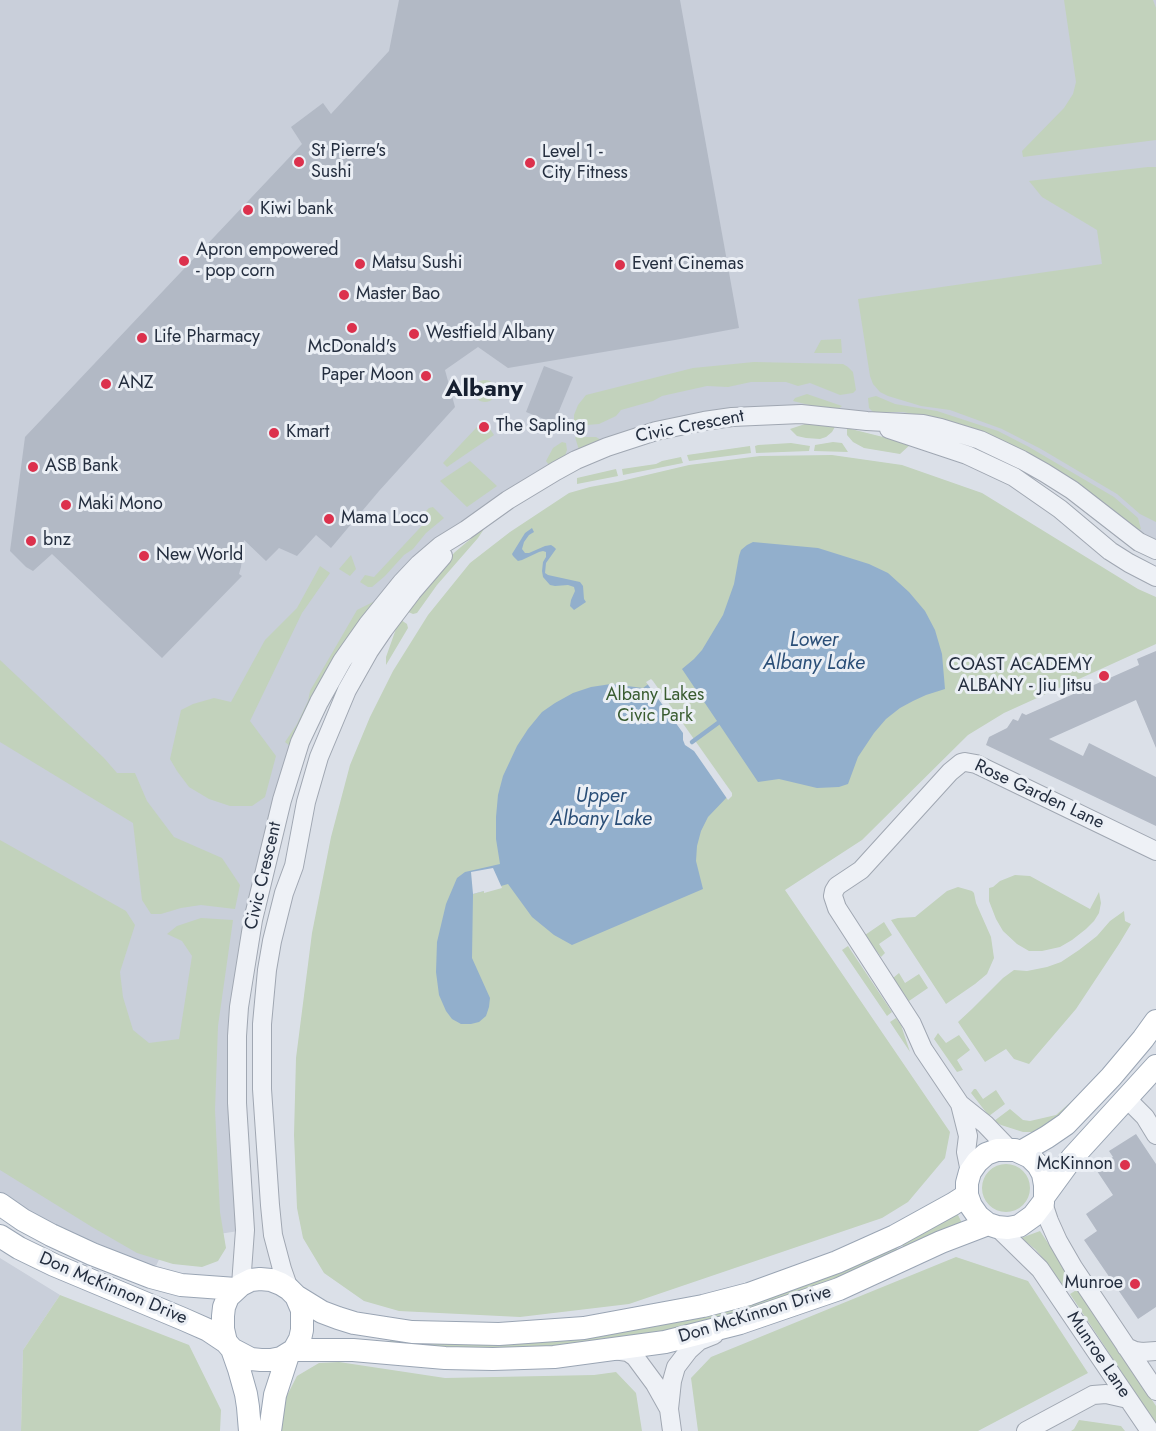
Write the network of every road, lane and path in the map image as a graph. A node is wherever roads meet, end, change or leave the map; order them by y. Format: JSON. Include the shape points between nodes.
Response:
{"nodes":[{"id":1,"x":867,"y":421,"type":"junction"},
{"id":2,"x":466,"y":530,"type":"junction"},
{"id":3,"x":1156,"y":550,"type":"edge"},
{"id":4,"x":1156,"y":577,"type":"edge"},
{"id":5,"x":306,"y":802,"type":"junction"},
{"id":6,"x":273,"y":841,"type":"junction"},
{"id":7,"x":1156,"y":850,"type":"edge"},
{"id":8,"x":284,"y":893,"type":"junction"},
{"id":9,"x":1156,"y":1021,"type":"edge"},
{"id":10,"x":1156,"y":1066,"type":"edge"},
{"id":11,"x":1127,"y":1099,"type":"junction"},
{"id":12,"x":960,"y":1104,"type":"junction"},
{"id":13,"x":1156,"y":1135,"type":"edge"},
{"id":14,"x":1015,"y":1150,"type":"junction"},
{"id":15,"x":970,"y":1172,"type":"junction"},
{"id":16,"x":967,"y":1194,"type":"junction"},
{"id":17,"x":1044,"y":1199,"type":"junction"},
{"id":18,"x":0,"y":1204,"type":"edge"},
{"id":19,"x":992,"y":1225,"type":"junction"},
{"id":20,"x":0,"y":1236,"type":"edge"},
{"id":21,"x":238,"y":1287,"type":"junction"},
{"id":22,"x":293,"y":1293,"type":"junction"},
{"id":23,"x":740,"y":1323,"type":"junction"},
{"id":24,"x":229,"y":1345,"type":"junction"},
{"id":25,"x":1126,"y":1347,"type":"junction"},
{"id":26,"x":612,"y":1350,"type":"junction"},
{"id":27,"x":1156,"y":1351,"type":"edge"},
{"id":28,"x":291,"y":1352,"type":"junction"},
{"id":29,"x":1156,"y":1360,"type":"edge"},
{"id":30,"x":1107,"y":1368,"type":"junction"},
{"id":31,"x":1153,"y":1386,"type":"edge"},
{"id":32,"x":1093,"y":1395,"type":"junction"},
{"id":33,"x":1128,"y":1399,"type":"junction"},
{"id":34,"x":669,"y":1409,"type":"junction"},
{"id":35,"x":250,"y":1431,"type":"edge"},
{"id":36,"x":270,"y":1431,"type":"edge"},
{"id":37,"x":672,"y":1431,"type":"edge"},
{"id":38,"x":1026,"y":1431,"type":"edge"},
{"id":39,"x":1150,"y":1431,"type":"edge"}],
"edges":[{"from":1,"to":2,"type":"street","name":"Civic Crescent","via":[[801,414],[760,415],[656,431],[576,460]]},
{"from":1,"to":3,"type":"street","name":"Civic Crescent","via":[[923,424],[990,445],[1072,490],[1139,542]]},
{"from":1,"to":4,"type":"street","name":"Civic Crescent","via":[[945,446],[1014,477],[1060,508],[1110,551]]},
{"from":2,"to":5,"type":"street","name":"Civic Crescent","via":[[412,592],[369,651],[329,732]]},
{"from":2,"to":6,"type":"street","name":"Civic Crescent","via":[[413,570],[342,661],[300,742]]},
{"from":5,"to":6,"type":"street","via":[[287,834]]},
{"from":5,"to":8,"type":"street","name":"Civic Crescent","via":[[294,866]]},
{"from":6,"to":8,"type":"street","via":[[285,864]]},
{"from":6,"to":21,"type":"street","name":"Civic Crescent","via":[[253,920],[239,1007],[237,1103],[245,1230]]},
{"from":7,"to":12,"type":"street","name":"Rose Garden Lane","via":[[965,762],[950,772],[861,870],[835,888],[837,908]]},
{"from":8,"to":22,"type":"street","name":"Civic Crescent","via":[[267,970],[261,1068],[273,1236]]},
{"from":9,"to":14,"type":"main road","via":[[1112,1077],[1066,1124]]},
{"from":10,"to":11,"type":"main road"},
{"from":11,"to":13,"type":"street"},
{"from":11,"to":17,"type":"main road","via":[[1072,1158]]},
{"from":12,"to":14,"type":"street"},
{"from":12,"to":15,"type":"street","via":[[968,1136]]},
{"from":14,"to":15,"type":"main road","via":[[986,1154]]},
{"from":14,"to":17,"type":"main road","via":[[1038,1165],[1045,1185]]},
{"from":15,"to":16,"type":"main road"},
{"from":16,"to":19,"type":"main road","via":[[978,1216]]},
{"from":16,"to":22,"type":"main road","name":"Don McKinnon Drive","via":[[895,1236],[760,1290],[704,1306],[584,1328],[499,1334],[412,1332],[338,1318]]},
{"from":17,"to":19,"type":"main road","via":[[1019,1226]]},
{"from":17,"to":25,"type":"street","name":"Munroe Lane","via":[[1058,1240]]},
{"from":18,"to":21,"type":"main road","name":"Don McKinnon Drive","via":[[51,1235],[151,1277],[181,1285]]},
{"from":19,"to":23,"type":"main road","name":"Don McKinnon Drive","via":[[941,1242],[839,1289]]},
{"from":19,"to":30,"type":"street","name":"Munroe Lane","via":[[1040,1269]]},
{"from":20,"to":24,"type":"main road","name":"Don McKinnon Drive","via":[[54,1265],[208,1330]]},
{"from":21,"to":22,"type":"main road","via":[[251,1280],[271,1280]]},
{"from":21,"to":24,"type":"main road","via":[[224,1307]]},
{"from":22,"to":28,"type":"main road","via":[[303,1321],[300,1339]]},
{"from":23,"to":26,"type":"main road","name":"Don McKinnon Drive","via":[[665,1342]]},
{"from":23,"to":34,"type":"street","via":[[699,1341],[685,1355],[673,1376]]},
{"from":24,"to":28,"type":"main road","via":[[251,1359],[271,1360]]},
{"from":24,"to":35,"type":"main road","via":[[246,1394]]},
{"from":25,"to":27,"type":"street"},
{"from":25,"to":31,"type":"street","name":"Munroe Lane"},
{"from":26,"to":28,"type":"main road","name":"Don McKinnon Drive","via":[[493,1359],[353,1350]]},
{"from":26,"to":34,"type":"street","via":[[635,1357]]},
{"from":28,"to":36,"type":"main road","via":[[275,1395]]},
{"from":29,"to":31,"type":"street","via":[[1152,1367]]},
{"from":30,"to":32,"type":"street"},
{"from":30,"to":33,"type":"street","name":"Munroe Lane"},
{"from":32,"to":33,"type":"street"},
{"from":32,"to":38,"type":"street"},
{"from":33,"to":39,"type":"street","name":"Munroe Lane"},
{"from":34,"to":37,"type":"street"}]}
